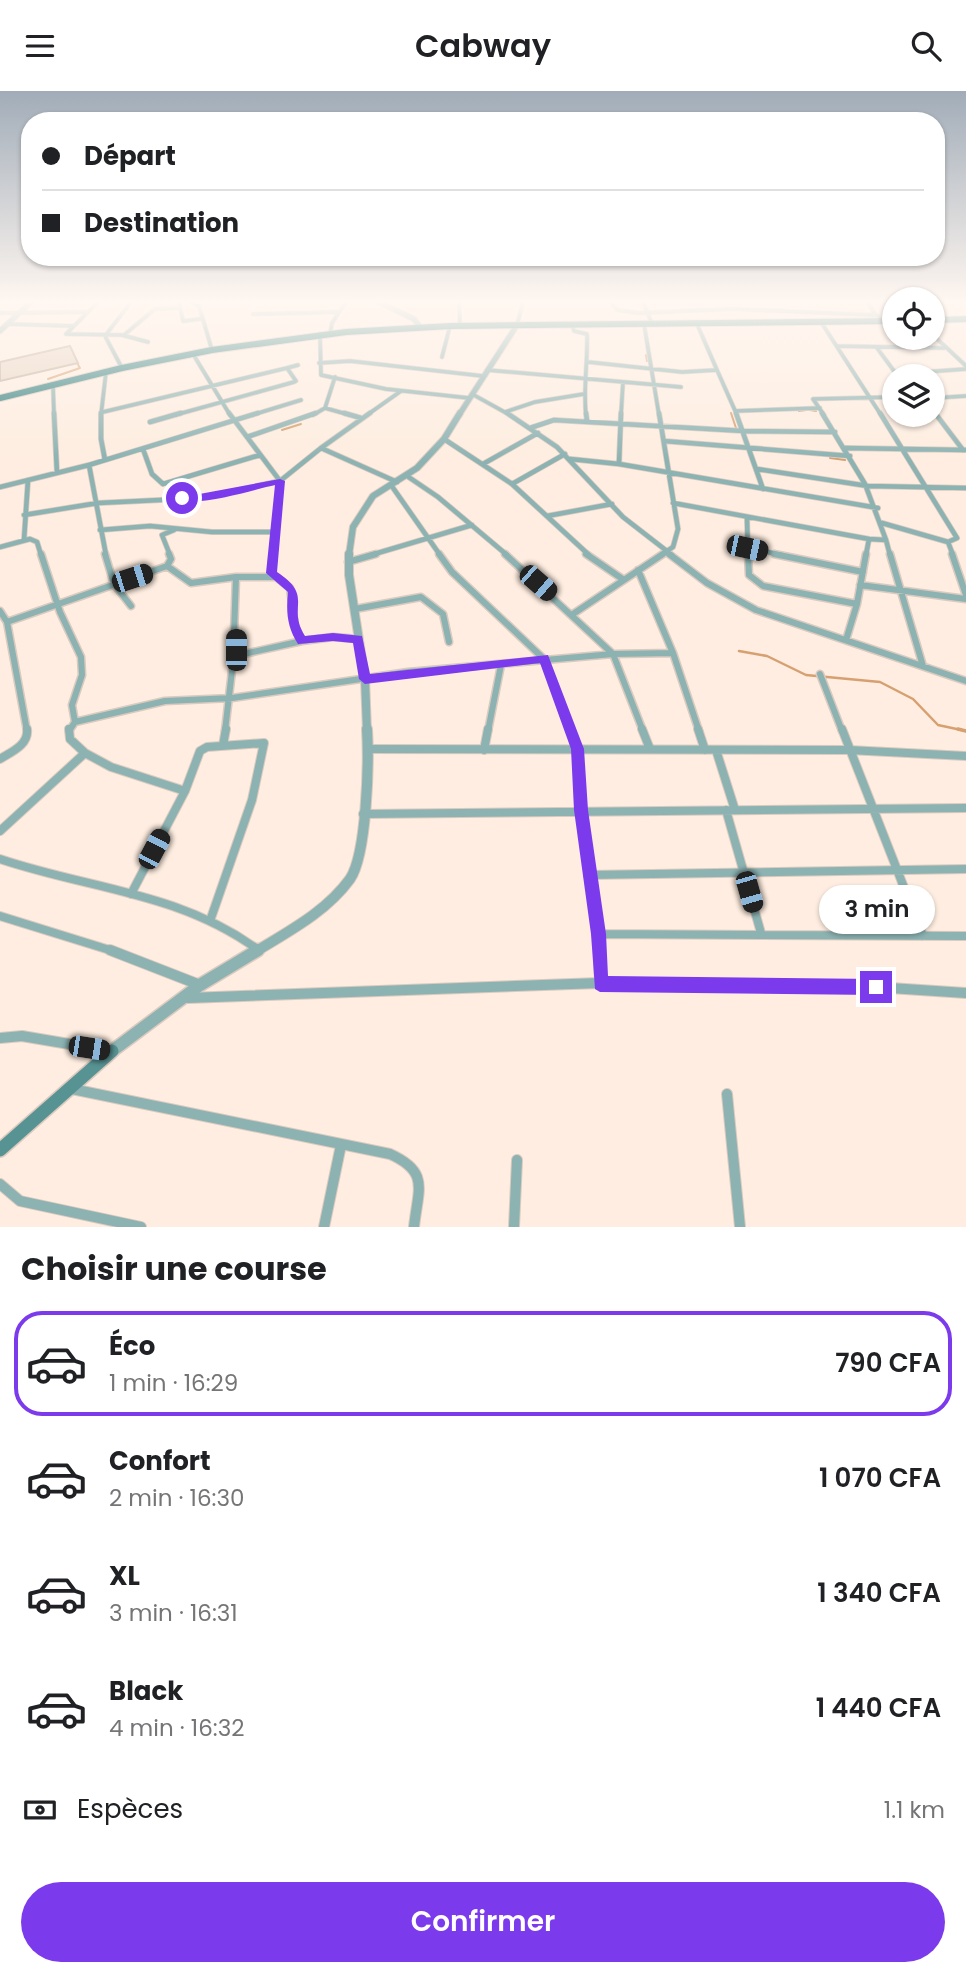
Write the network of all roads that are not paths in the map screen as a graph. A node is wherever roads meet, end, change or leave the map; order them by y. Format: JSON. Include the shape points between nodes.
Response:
{"nodes":[{"id":1,"x":115,"y":355,"type":"edge"},
{"id":2,"x":188,"y":355,"type":"edge"},
{"id":3,"x":194,"y":355,"type":"edge"},
{"id":4,"x":319,"y":355,"type":"edge"},
{"id":5,"x":497,"y":355,"type":"edge"},
{"id":6,"x":588,"y":355,"type":"edge"},
{"id":7,"x":650,"y":355,"type":"edge"},
{"id":8,"x":710,"y":355,"type":"edge"},
{"id":9,"x":842,"y":355,"type":"edge"},
{"id":10,"x":951,"y":355,"type":"edge"},
{"id":11,"x":588,"y":362,"type":"junction"},
{"id":12,"x":319,"y":363,"type":"junction"},
{"id":13,"x":298,"y":365,"type":"dead end"},
{"id":14,"x":966,"y":367,"type":"edge"},
{"id":15,"x":122,"y":368,"type":"junction"},
{"id":16,"x":287,"y":368,"type":"junction"},
{"id":17,"x":653,"y":369,"type":"junction"},
{"id":18,"x":945,"y":369,"type":"edge"},
{"id":19,"x":487,"y":370,"type":"junction"},
{"id":20,"x":717,"y":370,"type":"junction"},
{"id":21,"x":106,"y":372,"type":"junction"},
{"id":22,"x":483,"y":376,"type":"junction"},
{"id":23,"x":335,"y":377,"type":"junction"},
{"id":24,"x":588,"y":378,"type":"junction"},
{"id":25,"x":623,"y":382,"type":"junction"},
{"id":26,"x":53,"y":385,"type":"junction"},
{"id":27,"x":655,"y":385,"type":"junction"},
{"id":28,"x":681,"y":387,"type":"dead end"},
{"id":29,"x":212,"y":388,"type":"junction"},
{"id":30,"x":401,"y":391,"type":"junction"},
{"id":31,"x":584,"y":394,"type":"junction"},
{"id":32,"x":470,"y":396,"type":"junction"},
{"id":33,"x":966,"y":396,"type":"edge"},
{"id":34,"x":868,"y":397,"type":"junction"},
{"id":35,"x":882,"y":397,"type":"edge"},
{"id":36,"x":945,"y":397,"type":"edge"},
{"id":37,"x":0,"y":398,"type":"edge"},
{"id":38,"x":302,"y":400,"type":"dead end"},
{"id":39,"x":222,"y":403,"type":"junction"},
{"id":40,"x":325,"y":408,"type":"junction"},
{"id":41,"x":820,"y":408,"type":"junction"},
{"id":42,"x":735,"y":411,"type":"junction"},
{"id":43,"x":103,"y":412,"type":"junction"},
{"id":44,"x":504,"y":412,"type":"junction"},
{"id":45,"x":361,"y":418,"type":"junction"},
{"id":46,"x":234,"y":420,"type":"junction"},
{"id":47,"x":587,"y":421,"type":"junction"},
{"id":48,"x":150,"y":422,"type":"dead end"},
{"id":49,"x":623,"y":423,"type":"junction"},
{"id":50,"x":661,"y":425,"type":"junction"},
{"id":51,"x":945,"y":425,"type":"edge"},
{"id":52,"x":530,"y":428,"type":"junction"},
{"id":53,"x":744,"y":431,"type":"junction"},
{"id":54,"x":835,"y":432,"type":"junction"},
{"id":55,"x":538,"y":433,"type":"junction"},
{"id":56,"x":247,"y":437,"type":"junction"},
{"id":57,"x":444,"y":439,"type":"junction"},
{"id":58,"x":664,"y":441,"type":"junction"},
{"id":59,"x":321,"y":448,"type":"junction"},
{"id":60,"x":749,"y":448,"type":"junction"},
{"id":61,"x":845,"y":448,"type":"junction"},
{"id":62,"x":143,"y":449,"type":"junction"},
{"id":63,"x":902,"y":449,"type":"junction"},
{"id":64,"x":965,"y":451,"type":"edge"},
{"id":65,"x":260,"y":455,"type":"junction"},
{"id":66,"x":567,"y":456,"type":"junction"},
{"id":67,"x":850,"y":456,"type":"junction"},
{"id":68,"x":105,"y":460,"type":"junction"},
{"id":69,"x":483,"y":464,"type":"junction"},
{"id":70,"x":619,"y":464,"type":"junction"},
{"id":71,"x":89,"y":465,"type":"junction"},
{"id":72,"x":757,"y":469,"type":"junction"},
{"id":73,"x":57,"y":473,"type":"junction"},
{"id":74,"x":670,"y":473,"type":"junction"},
{"id":75,"x":407,"y":476,"type":"junction"},
{"id":76,"x":28,"y":481,"type":"junction"},
{"id":77,"x":280,"y":481,"type":"junction"},
{"id":78,"x":394,"y":483,"type":"junction"},
{"id":79,"x":512,"y":484,"type":"junction"},
{"id":80,"x":0,"y":487,"type":"edge"},
{"id":81,"x":868,"y":487,"type":"junction"},
{"id":82,"x":928,"y":487,"type":"junction"},
{"id":83,"x":966,"y":488,"type":"edge"},
{"id":84,"x":763,"y":489,"type":"junction"},
{"id":85,"x":98,"y":503,"type":"junction"},
{"id":86,"x":673,"y":503,"type":"junction"},
{"id":87,"x":612,"y":504,"type":"junction"},
{"id":88,"x":878,"y":508,"type":"junction"},
{"id":89,"x":24,"y":515,"type":"junction"},
{"id":90,"x":547,"y":516,"type":"junction"},
{"id":91,"x":747,"y":518,"type":"junction"},
{"id":92,"x":882,"y":523,"type":"junction"},
{"id":93,"x":472,"y":525,"type":"junction"},
{"id":94,"x":179,"y":529,"type":"junction"},
{"id":95,"x":100,"y":530,"type":"junction"},
{"id":96,"x":275,"y":532,"type":"junction"},
{"id":97,"x":428,"y":538,"type":"junction"},
{"id":98,"x":869,"y":539,"type":"junction"},
{"id":99,"x":24,"y":540,"type":"junction"},
{"id":100,"x":886,"y":540,"type":"junction"},
{"id":101,"x":948,"y":542,"type":"junction"},
{"id":102,"x":0,"y":547,"type":"edge"},
{"id":103,"x":747,"y":548,"type":"junction"},
{"id":104,"x":666,"y":552,"type":"junction"},
{"id":105,"x":348,"y":562,"type":"junction"},
{"id":106,"x":167,"y":566,"type":"junction"},
{"id":107,"x":638,"y":570,"type":"junction"},
{"id":108,"x":863,"y":572,"type":"junction"},
{"id":109,"x":236,"y":577,"type":"junction"},
{"id":110,"x":274,"y":577,"type":"junction"},
{"id":111,"x":624,"y":580,"type":"junction"},
{"id":112,"x":114,"y":584,"type":"junction"},
{"id":113,"x":860,"y":585,"type":"junction"},
{"id":114,"x":901,"y":590,"type":"junction"},
{"id":115,"x":966,"y":597,"type":"edge"},
{"id":116,"x":57,"y":604,"type":"junction"},
{"id":117,"x":856,"y":604,"type":"junction"},
{"id":118,"x":131,"y":606,"type":"dead end"},
{"id":119,"x":355,"y":609,"type":"junction"},
{"id":120,"x":0,"y":611,"type":"edge"},
{"id":121,"x":573,"y":614,"type":"junction"},
{"id":122,"x":7,"y":622,"type":"junction"},
{"id":123,"x":358,"y":639,"type":"junction"},
{"id":124,"x":846,"y":640,"type":"junction"},
{"id":125,"x":302,"y":641,"type":"junction"},
{"id":126,"x":449,"y":642,"type":"dead end"},
{"id":127,"x":613,"y":653,"type":"junction"},
{"id":128,"x":673,"y":653,"type":"junction"},
{"id":129,"x":235,"y":656,"type":"junction"},
{"id":130,"x":544,"y":659,"type":"junction"},
{"id":131,"x":501,"y":665,"type":"junction"},
{"id":132,"x":923,"y":666,"type":"junction"},
{"id":133,"x":820,"y":674,"type":"dead end"},
{"id":134,"x":365,"y":679,"type":"junction"},
{"id":135,"x":966,"y":681,"type":"edge"},
{"id":136,"x":232,"y":698,"type":"junction"},
{"id":137,"x":75,"y":722,"type":"junction"},
{"id":138,"x":223,"y":745,"type":"junction"},
{"id":139,"x":368,"y":749,"type":"junction"},
{"id":140,"x":578,"y":749,"type":"junction"},
{"id":141,"x":650,"y":749,"type":"junction"},
{"id":142,"x":484,"y":750,"type":"junction"},
{"id":143,"x":705,"y":750,"type":"junction"},
{"id":144,"x":716,"y":750,"type":"junction"},
{"id":145,"x":849,"y":750,"type":"junction"},
{"id":146,"x":85,"y":753,"type":"junction"},
{"id":147,"x":966,"y":756,"type":"edge"},
{"id":148,"x":0,"y":759,"type":"edge"},
{"id":149,"x":184,"y":791,"type":"junction"},
{"id":150,"x":966,"y":808,"type":"edge"},
{"id":151,"x":872,"y":809,"type":"junction"},
{"id":152,"x":581,"y":810,"type":"junction"},
{"id":153,"x":731,"y":810,"type":"junction"},
{"id":154,"x":363,"y":814,"type":"junction"},
{"id":155,"x":0,"y":831,"type":"edge"},
{"id":156,"x":0,"y":859,"type":"edge"},
{"id":157,"x":966,"y":869,"type":"edge"},
{"id":158,"x":897,"y":870,"type":"junction"},
{"id":159,"x":743,"y":872,"type":"junction"},
{"id":160,"x":588,"y":874,"type":"junction"},
{"id":161,"x":131,"y":894,"type":"junction"},
{"id":162,"x":0,"y":916,"type":"edge"},
{"id":163,"x":211,"y":918,"type":"junction"},
{"id":164,"x":761,"y":933,"type":"junction"},
{"id":165,"x":598,"y":934,"type":"junction"},
{"id":166,"x":923,"y":936,"type":"junction"},
{"id":167,"x":966,"y":936,"type":"edge"},
{"id":168,"x":257,"y":949,"type":"junction"},
{"id":169,"x":600,"y":983,"type":"junction"},
{"id":170,"x":200,"y":985,"type":"junction"},
{"id":171,"x":966,"y":993,"type":"edge"},
{"id":172,"x":187,"y":998,"type":"junction"},
{"id":173,"x":0,"y":1038,"type":"edge"},
{"id":174,"x":112,"y":1051,"type":"junction"},
{"id":175,"x":72,"y":1089,"type":"junction"},
{"id":176,"x":727,"y":1094,"type":"dead end"},
{"id":177,"x":341,"y":1145,"type":"junction"},
{"id":178,"x":0,"y":1150,"type":"edge"},
{"id":179,"x":517,"y":1160,"type":"dead end"},
{"id":180,"x":0,"y":1184,"type":"edge"},
{"id":181,"x":141,"y":1227,"type":"edge"},
{"id":182,"x":324,"y":1227,"type":"edge"},
{"id":183,"x":414,"y":1227,"type":"edge"},
{"id":184,"x":514,"y":1227,"type":"edge"},
{"id":185,"x":740,"y":1227,"type":"edge"}],
"edges":[{"from":1,"to":15,"type":"street"},
{"from":2,"to":15,"type":"main road"},
{"from":3,"to":29,"type":"street"},
{"from":4,"to":12,"type":"street"},
{"from":5,"to":19,"type":"street"},
{"from":6,"to":11,"type":"street"},
{"from":7,"to":17,"type":"street"},
{"from":8,"to":20,"type":"street"},
{"from":9,"to":34,"type":"street"},
{"from":10,"to":14,"type":"street"},
{"from":11,"to":17,"type":"street"},
{"from":11,"to":24,"type":"street"},
{"from":12,"to":22,"type":"street","via":[[350,361]]},
{"from":12,"to":23,"type":"street","via":[[321,375]]},
{"from":13,"to":16,"type":"street"},
{"from":14,"to":18,"type":"street"},
{"from":15,"to":21,"type":"main road"},
{"from":16,"to":29,"type":"street"},
{"from":16,"to":39,"type":"street","via":[[295,382]]},
{"from":17,"to":20,"type":"street"},
{"from":17,"to":27,"type":"street"},
{"from":19,"to":22,"type":"street"},
{"from":19,"to":24,"type":"street"},
{"from":20,"to":42,"type":"street"},
{"from":21,"to":26,"type":"main road"},
{"from":21,"to":43,"type":"street"},
{"from":22,"to":32,"type":"street"},
{"from":23,"to":30,"type":"street"},
{"from":23,"to":40,"type":"street"},
{"from":24,"to":25,"type":"street"},
{"from":24,"to":31,"type":"street"},
{"from":25,"to":27,"type":"street"},
{"from":25,"to":49,"type":"street"},
{"from":26,"to":37,"type":"main road"},
{"from":26,"to":73,"type":"street"},
{"from":27,"to":28,"type":"street"},
{"from":27,"to":50,"type":"street"},
{"from":29,"to":39,"type":"street"},
{"from":29,"to":43,"type":"street"},
{"from":30,"to":32,"type":"street"},
{"from":30,"to":45,"type":"street"},
{"from":31,"to":44,"type":"street"},
{"from":31,"to":47,"type":"street"},
{"from":32,"to":44,"type":"street"},
{"from":32,"to":57,"type":"street"},
{"from":33,"to":36,"type":"street"},
{"from":34,"to":35,"type":"street"},
{"from":34,"to":41,"type":"street","via":[[814,398]]},
{"from":34,"to":63,"type":"street"},
{"from":38,"to":46,"type":"street"},
{"from":39,"to":46,"type":"street"},
{"from":39,"to":48,"type":"street"},
{"from":40,"to":45,"type":"street"},
{"from":40,"to":56,"type":"street"},
{"from":41,"to":42,"type":"street"},
{"from":41,"to":54,"type":"street"},
{"from":42,"to":53,"type":"street"},
{"from":43,"to":68,"type":"street"},
{"from":44,"to":52,"type":"street"},
{"from":45,"to":59,"type":"street"},
{"from":46,"to":56,"type":"street"},
{"from":46,"to":62,"type":"street"},
{"from":47,"to":49,"type":"street"},
{"from":47,"to":52,"type":"street","via":[[554,420]]},
{"from":49,"to":50,"type":"street"},
{"from":49,"to":70,"type":"street"},
{"from":50,"to":53,"type":"street"},
{"from":50,"to":58,"type":"street"},
{"from":51,"to":64,"type":"street"},
{"from":52,"to":55,"type":"street"},
{"from":53,"to":54,"type":"street"},
{"from":53,"to":60,"type":"street"},
{"from":54,"to":61,"type":"street"},
{"from":55,"to":66,"type":"street"},
{"from":55,"to":69,"type":"street"},
{"from":56,"to":65,"type":"street"},
{"from":57,"to":69,"type":"street"},
{"from":57,"to":75,"type":"street"},
{"from":58,"to":60,"type":"street"},
{"from":58,"to":74,"type":"street"},
{"from":59,"to":77,"type":"street"},
{"from":59,"to":78,"type":"street"},
{"from":60,"to":67,"type":"street"},
{"from":60,"to":72,"type":"street"},
{"from":61,"to":63,"type":"street"},
{"from":61,"to":67,"type":"street"},
{"from":62,"to":65,"type":"street","via":[[151,474],[163,484]]},
{"from":62,"to":68,"type":"street"},
{"from":63,"to":64,"type":"street"},
{"from":63,"to":82,"type":"street"},
{"from":65,"to":77,"type":"street"},
{"from":66,"to":70,"type":"street"},
{"from":66,"to":79,"type":"street"},
{"from":66,"to":87,"type":"street"},
{"from":67,"to":81,"type":"street"},
{"from":68,"to":71,"type":"street"},
{"from":69,"to":79,"type":"street"},
{"from":70,"to":74,"type":"street"},
{"from":71,"to":73,"type":"street"},
{"from":71,"to":85,"type":"street"},
{"from":72,"to":81,"type":"street"},
{"from":72,"to":84,"type":"street"},
{"from":73,"to":76,"type":"street"},
{"from":74,"to":84,"type":"street"},
{"from":74,"to":86,"type":"street"},
{"from":75,"to":78,"type":"street"},
{"from":75,"to":93,"type":"street"},
{"from":76,"to":80,"type":"street"},
{"from":76,"to":89,"type":"street"},
{"from":77,"to":85,"type":"street","via":[[202,498]]},
{"from":77,"to":96,"type":"street"},
{"from":78,"to":97,"type":"street"},
{"from":78,"to":105,"type":"street","via":[[373,496],[353,527]]},
{"from":79,"to":90,"type":"street"},
{"from":81,"to":82,"type":"street"},
{"from":81,"to":88,"type":"street"},
{"from":82,"to":83,"type":"street"},
{"from":82,"to":101,"type":"street","via":[[957,538]]},
{"from":84,"to":88,"type":"street"},
{"from":85,"to":89,"type":"street"},
{"from":85,"to":95,"type":"street"},
{"from":86,"to":91,"type":"street"},
{"from":86,"to":104,"type":"street","via":[[677,540]]},
{"from":87,"to":90,"type":"street"},
{"from":87,"to":104,"type":"street"},
{"from":88,"to":92,"type":"street"},
{"from":89,"to":99,"type":"street"},
{"from":90,"to":111,"type":"street","via":[[581,549]]},
{"from":91,"to":98,"type":"street"},
{"from":91,"to":103,"type":"street"},
{"from":92,"to":100,"type":"street"},
{"from":92,"to":101,"type":"street"},
{"from":93,"to":97,"type":"street"},
{"from":93,"to":121,"type":"street"},
{"from":94,"to":95,"type":"street"},
{"from":94,"to":96,"type":"street"},
{"from":94,"to":106,"type":"street","via":[[162,534],[171,559]]},
{"from":95,"to":112,"type":"street"},
{"from":96,"to":110,"type":"street"},
{"from":97,"to":105,"type":"street"},
{"from":97,"to":130,"type":"street","via":[[452,572]]},
{"from":98,"to":100,"type":"street"},
{"from":98,"to":108,"type":"street"},
{"from":99,"to":102,"type":"street"},
{"from":99,"to":116,"type":"street","via":[[37,542]]},
{"from":100,"to":114,"type":"street"},
{"from":101,"to":115,"type":"street"},
{"from":103,"to":108,"type":"street"},
{"from":103,"to":117,"type":"street","via":[[748,575],[757,583]]},
{"from":104,"to":107,"type":"street"},
{"from":104,"to":124,"type":"street","via":[[707,583],[756,610]]},
{"from":105,"to":119,"type":"street"},
{"from":106,"to":109,"type":"street","via":[[191,583]]},
{"from":106,"to":112,"type":"street"},
{"from":107,"to":111,"type":"street"},
{"from":107,"to":128,"type":"street"},
{"from":108,"to":113,"type":"street"},
{"from":109,"to":110,"type":"street"},
{"from":109,"to":129,"type":"street"},
{"from":110,"to":125,"type":"street","via":[[293,592],[292,613]]},
{"from":111,"to":121,"type":"street"},
{"from":112,"to":116,"type":"street"},
{"from":112,"to":118,"type":"street"},
{"from":113,"to":114,"type":"street"},
{"from":113,"to":117,"type":"street"},
{"from":114,"to":115,"type":"street"},
{"from":114,"to":132,"type":"street"},
{"from":116,"to":122,"type":"street"},
{"from":116,"to":137,"type":"street","via":[[82,664],[72,705]]},
{"from":117,"to":124,"type":"street"},
{"from":119,"to":123,"type":"street"},
{"from":119,"to":126,"type":"street","via":[[421,597],[443,614]]},
{"from":120,"to":122,"type":"street"},
{"from":121,"to":127,"type":"street"},
{"from":122,"to":148,"type":"street","via":[[28,735],[23,744]]},
{"from":123,"to":125,"type":"street"},
{"from":123,"to":134,"type":"street"},
{"from":124,"to":132,"type":"street"},
{"from":125,"to":129,"type":"street"},
{"from":127,"to":128,"type":"street"},
{"from":127,"to":130,"type":"street"},
{"from":127,"to":141,"type":"street"},
{"from":128,"to":143,"type":"street"},
{"from":129,"to":136,"type":"street"},
{"from":130,"to":131,"type":"street"},
{"from":130,"to":140,"type":"street"},
{"from":131,"to":134,"type":"street"},
{"from":131,"to":142,"type":"street"},
{"from":132,"to":135,"type":"street"},
{"from":133,"to":145,"type":"street"},
{"from":134,"to":136,"type":"street"},
{"from":134,"to":139,"type":"street"},
{"from":136,"to":137,"type":"street","via":[[165,701]]},
{"from":136,"to":138,"type":"street"},
{"from":137,"to":146,"type":"street","via":[[67,736]]},
{"from":138,"to":149,"type":"street","via":[[200,751]]},
{"from":138,"to":163,"type":"street","via":[[265,744],[252,800]]},
{"from":139,"to":142,"type":"street"},
{"from":139,"to":154,"type":"street"},
{"from":140,"to":141,"type":"street"},
{"from":140,"to":142,"type":"street"},
{"from":140,"to":152,"type":"street"},
{"from":141,"to":143,"type":"street"},
{"from":143,"to":144,"type":"street"},
{"from":144,"to":145,"type":"street"},
{"from":144,"to":153,"type":"street"},
{"from":145,"to":147,"type":"street"},
{"from":145,"to":151,"type":"street"},
{"from":146,"to":149,"type":"street","via":[[111,767]]},
{"from":146,"to":155,"type":"street"},
{"from":149,"to":161,"type":"street"},
{"from":150,"to":151,"type":"street"},
{"from":151,"to":153,"type":"street"},
{"from":151,"to":158,"type":"street"},
{"from":152,"to":153,"type":"street"},
{"from":152,"to":154,"type":"street"},
{"from":152,"to":160,"type":"street"},
{"from":153,"to":159,"type":"street"},
{"from":154,"to":168,"type":"street","via":[[360,857],[350,879],[315,915]]},
{"from":156,"to":161,"type":"street","via":[[42,874]]},
{"from":157,"to":158,"type":"street"},
{"from":158,"to":159,"type":"street"},
{"from":158,"to":166,"type":"street"},
{"from":159,"to":160,"type":"street"},
{"from":159,"to":164,"type":"street"},
{"from":160,"to":165,"type":"street"},
{"from":161,"to":163,"type":"street"},
{"from":162,"to":170,"type":"street","via":[[124,954]]},
{"from":163,"to":168,"type":"street"},
{"from":164,"to":165,"type":"street"},
{"from":164,"to":166,"type":"street"},
{"from":165,"to":169,"type":"street"},
{"from":166,"to":167,"type":"street"},
{"from":168,"to":170,"type":"street"},
{"from":169,"to":171,"type":"street","via":[[876,987]]},
{"from":169,"to":172,"type":"street"},
{"from":170,"to":172,"type":"street"},
{"from":172,"to":174,"type":"street"},
{"from":173,"to":174,"type":"street","via":[[22,1036]]},
{"from":174,"to":175,"type":"main road"},
{"from":175,"to":177,"type":"street"},
{"from":175,"to":178,"type":"main road"},
{"from":176,"to":185,"type":"street"},
{"from":177,"to":182,"type":"street"},
{"from":177,"to":183,"type":"street","via":[[390,1154],[410,1163],[419,1180]]},
{"from":179,"to":184,"type":"street"},
{"from":180,"to":181,"type":"street","via":[[20,1201]]}]}
